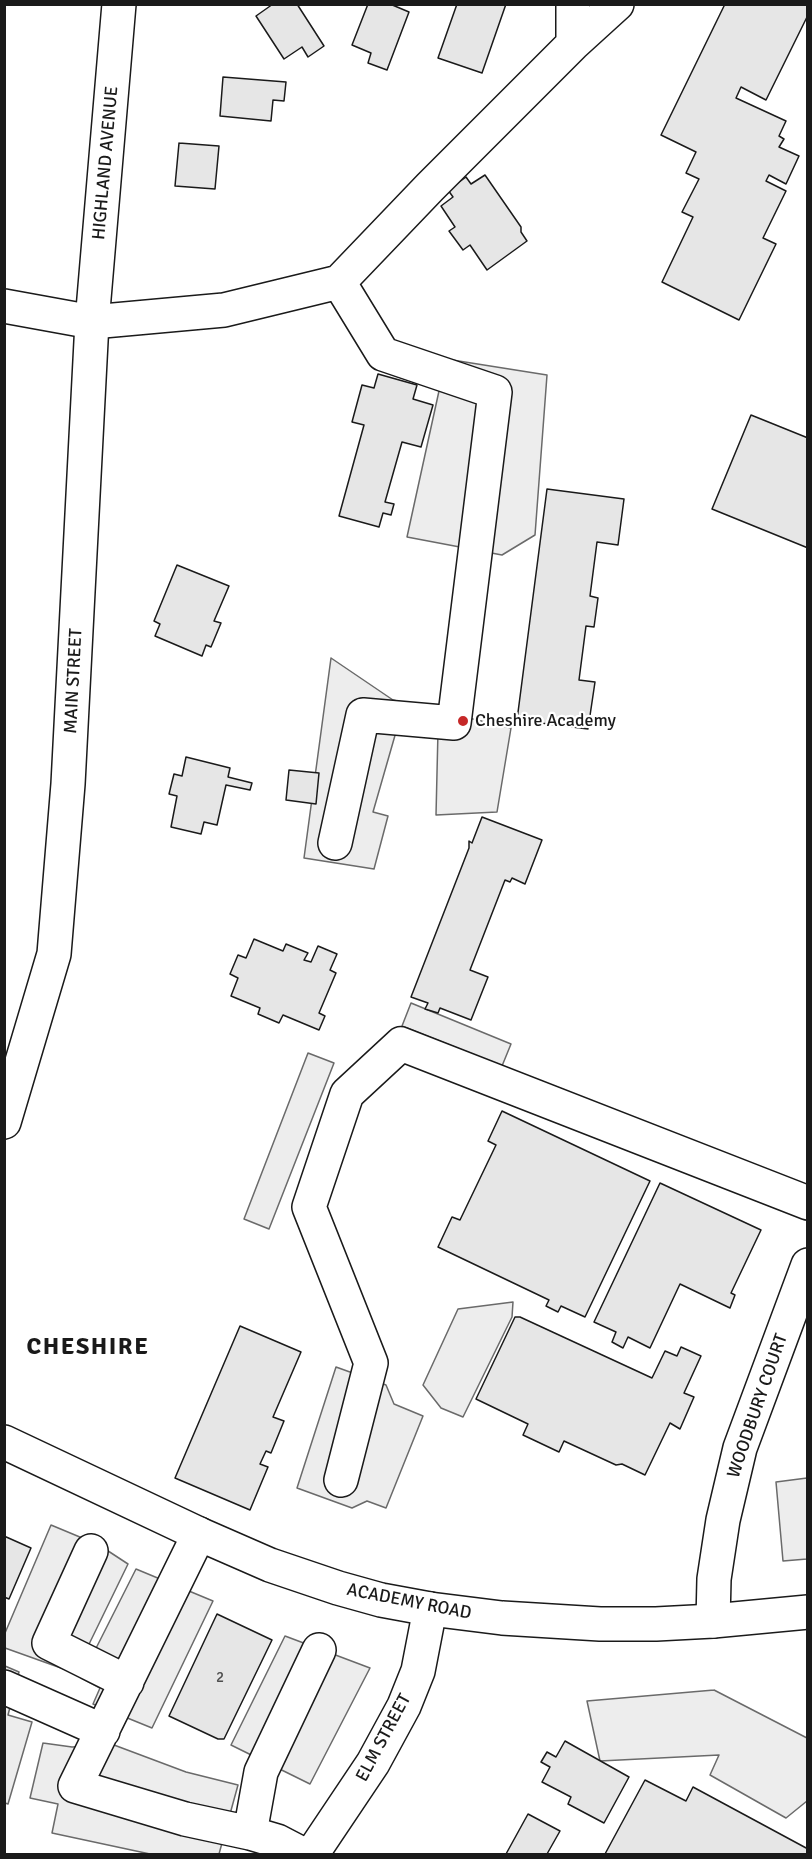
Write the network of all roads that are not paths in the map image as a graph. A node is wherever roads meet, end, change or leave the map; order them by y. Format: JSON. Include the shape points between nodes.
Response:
{"nodes":[{"id":1,"x":119,"y":4,"type":"edge"},
{"id":2,"x":573,"y":4,"type":"edge"},
{"id":3,"x":617,"y":4,"type":"edge"},
{"id":4,"x":573,"y":44,"type":"junction"},
{"id":5,"x":339,"y":282,"type":"junction"},
{"id":6,"x":4,"y":306,"type":"edge"},
{"id":7,"x":92,"y":322,"type":"junction"},
{"id":8,"x":335,"y":843,"type":"dead end"},
{"id":9,"x":4,"y":1122,"type":"edge"},
{"id":10,"x":807,"y":1203,"type":"edge"},
{"id":11,"x":807,"y":1265,"type":"edge"},
{"id":12,"x":4,"y":1442,"type":"edge"},
{"id":13,"x":341,"y":1480,"type":"dead end"},
{"id":14,"x":199,"y":1534,"type":"junction"},
{"id":15,"x":91,"y":1551,"type":"dead end"},
{"id":16,"x":430,"y":1609,"type":"junction"},
{"id":17,"x":807,"y":1612,"type":"edge"},
{"id":18,"x":713,"y":1621,"type":"junction"},
{"id":19,"x":320,"y":1650,"type":"dead end"},
{"id":20,"x":127,"y":1682,"type":"junction"},
{"id":21,"x":4,"y":1687,"type":"edge"},
{"id":22,"x":103,"y":1731,"type":"junction"},
{"id":23,"x":250,"y":1833,"type":"junction"},
{"id":24,"x":302,"y":1854,"type":"edge"},
{"id":25,"x":312,"y":1854,"type":"edge"}],
"edges":[{"from":1,"to":7,"type":"main road","name":"HIGHLAND AVENUE"},
{"from":2,"to":4,"type":"main road"},
{"from":3,"to":4,"type":"main road"},
{"from":4,"to":5,"type":"main road"},
{"from":5,"to":7,"type":"main road","via":[[224,310]]},
{"from":5,"to":8,"type":"main road","via":[[383,354],[495,392],[454,723],[363,715]]},
{"from":6,"to":7,"type":"main road"},
{"from":7,"to":9,"type":"main road","name":"MAIN STREET","via":[[68,784],[54,954]]},
{"from":10,"to":13,"type":"main road","via":[[401,1044],[347,1094],[309,1207],[371,1363]]},
{"from":11,"to":18,"type":"main road","name":"WOODBURY COURT","via":[[740,1448],[723,1520],[714,1579]]},
{"from":12,"to":14,"type":"main road","name":"ACADEMY ROAD"},
{"from":14,"to":16,"type":"main road","name":"ACADEMY ROAD","via":[[270,1565],[338,1588]]},
{"from":14,"to":20,"type":"main road"},
{"from":15,"to":20,"type":"main road","via":[[49,1642]]},
{"from":16,"to":18,"type":"main road","name":"ACADEMY ROAD","via":[[600,1624]]},
{"from":16,"to":25,"type":"main road","name":"ELM STREET","via":[[418,1671],[404,1706],[373,1763]]},
{"from":17,"to":18,"type":"main road","name":"ACADEMY ROAD"},
{"from":19,"to":23,"type":"main road","via":[[261,1772]]},
{"from":20,"to":22,"type":"main road"},
{"from":21,"to":22,"type":"main road"},
{"from":22,"to":23,"type":"main road","via":[[75,1786],[185,1819]]},
{"from":23,"to":24,"type":"main road"}]}
